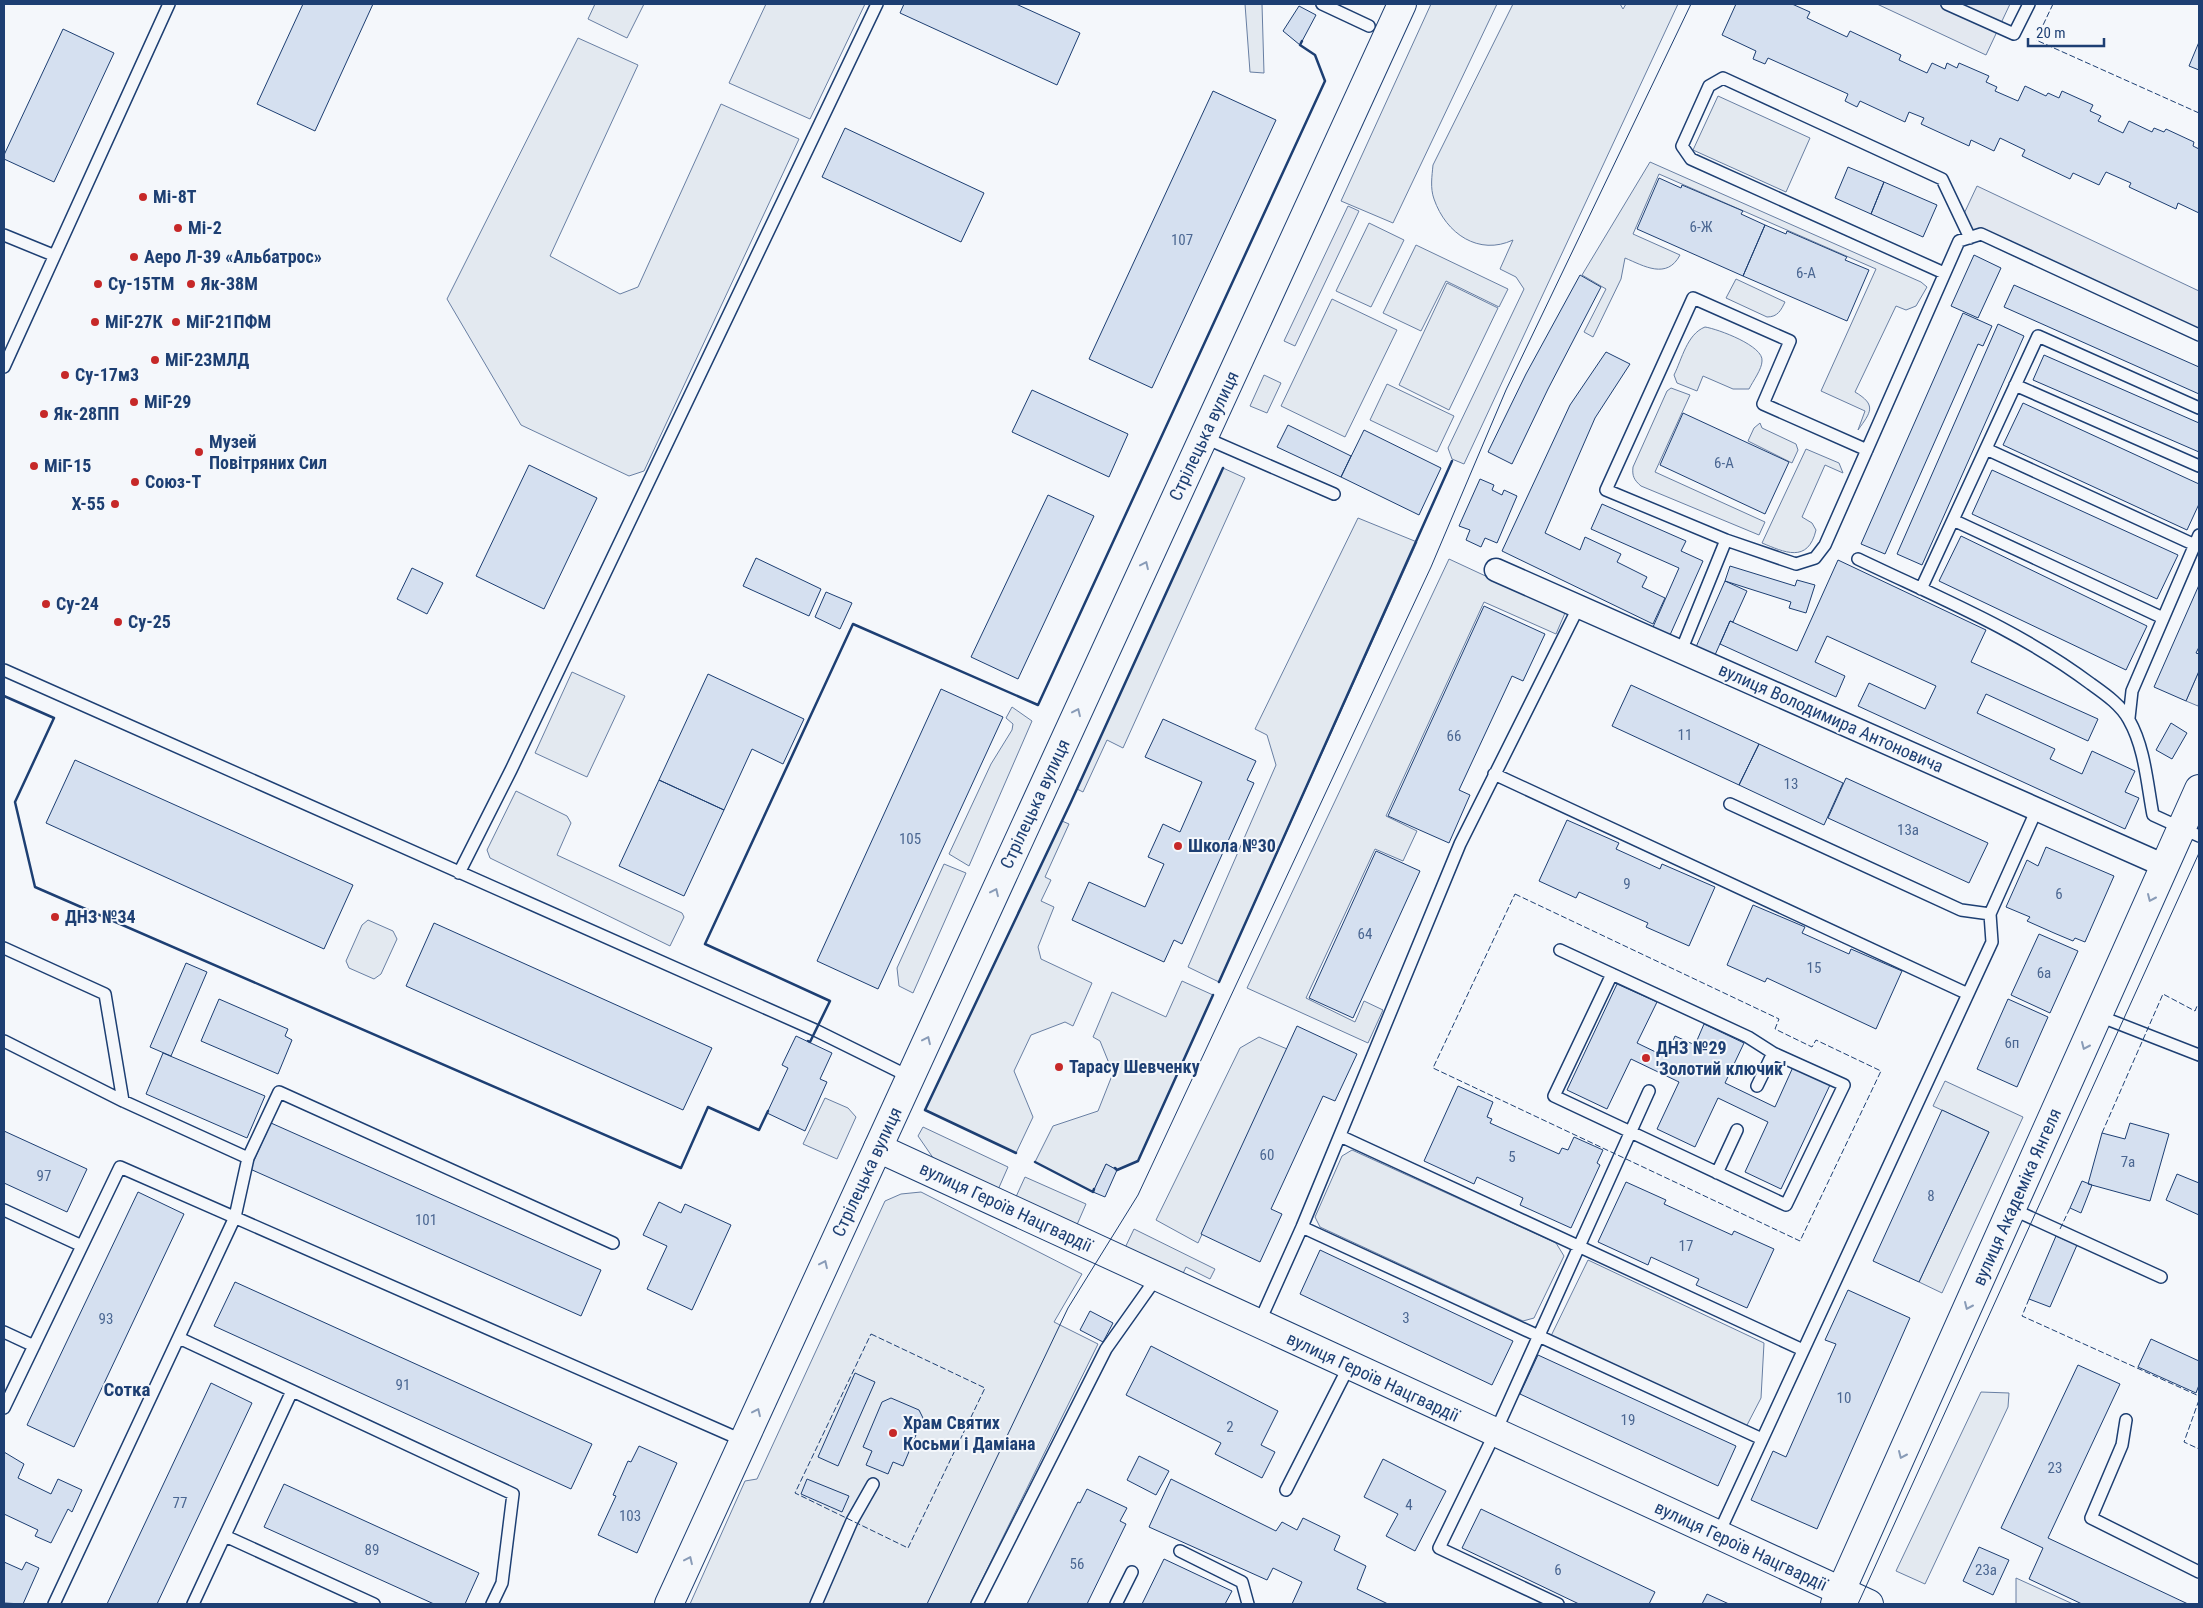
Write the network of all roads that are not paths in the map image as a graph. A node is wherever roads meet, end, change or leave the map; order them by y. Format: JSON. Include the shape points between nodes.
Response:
{"nodes":[{"id":1,"x":169,"y":4,"type":"edge"},
{"id":2,"x":877,"y":4,"type":"edge"},
{"id":3,"x":1322,"y":4,"type":"edge"},
{"id":4,"x":1402,"y":4,"type":"edge"},
{"id":5,"x":1947,"y":4,"type":"edge"},
{"id":6,"x":2029,"y":4,"type":"edge"},
{"id":7,"x":1369,"y":26,"type":"dead end"},
{"id":8,"x":4,"y":235,"type":"edge"},
{"id":9,"x":1970,"y":238,"type":"junction"},
{"id":10,"x":54,"y":255,"type":"junction"},
{"id":11,"x":1944,"y":273,"type":"junction"},
{"id":12,"x":2199,"y":335,"type":"edge"},
{"id":13,"x":4,"y":367,"type":"edge"},
{"id":14,"x":2015,"y":385,"type":"junction"},
{"id":15,"x":2199,"y":408,"type":"edge"},
{"id":16,"x":1204,"y":437,"type":"junction"},
{"id":17,"x":1986,"y":449,"type":"junction"},
{"id":18,"x":1867,"y":450,"type":"junction"},
{"id":19,"x":2199,"y":466,"type":"edge"},
{"id":20,"x":1334,"y":494,"type":"dead end"},
{"id":21,"x":1953,"y":520,"type":"junction"},
{"id":22,"x":1726,"y":540,"type":"junction"},
{"id":23,"x":2197,"y":540,"type":"edge"},
{"id":24,"x":1858,"y":559,"type":"dead end"},
{"id":25,"x":1496,"y":570,"type":"dead end"},
{"id":26,"x":1921,"y":589,"type":"junction"},
{"id":27,"x":1579,"y":606,"type":"junction"},
{"id":28,"x":2163,"y":618,"type":"junction"},
{"id":29,"x":1681,"y":651,"type":"junction"},
{"id":30,"x":4,"y":670,"type":"edge"},
{"id":31,"x":2128,"y":718,"type":"junction"},
{"id":32,"x":1494,"y":774,"type":"junction"},
{"id":33,"x":2199,"y":789,"type":"edge"},
{"id":34,"x":1730,"y":804,"type":"dead end"},
{"id":35,"x":2037,"y":809,"type":"junction"},
{"id":36,"x":2191,"y":832,"type":"edge"},
{"id":37,"x":2165,"y":866,"type":"junction"},
{"id":38,"x":459,"y":873,"type":"junction"},
{"id":39,"x":1990,"y":914,"type":"junction"},
{"id":40,"x":4,"y":948,"type":"edge"},
{"id":41,"x":1560,"y":950,"type":"dead end"},
{"id":42,"x":1612,"y":974,"type":"junction"},
{"id":43,"x":1968,"y":994,"type":"junction"},
{"id":44,"x":2099,"y":1016,"type":"junction"},
{"id":45,"x":4,"y":1041,"type":"edge"},
{"id":46,"x":1773,"y":1053,"type":"junction"},
{"id":47,"x":2199,"y":1055,"type":"edge"},
{"id":48,"x":910,"y":1078,"type":"junction"},
{"id":49,"x":1757,"y":1086,"type":"dead end"},
{"id":50,"x":1649,"y":1090,"type":"dead end"},
{"id":51,"x":123,"y":1101,"type":"junction"},
{"id":52,"x":1737,"y":1130,"type":"dead end"},
{"id":53,"x":1630,"y":1133,"type":"junction"},
{"id":54,"x":1340,"y":1136,"type":"junction"},
{"id":55,"x":878,"y":1148,"type":"junction"},
{"id":56,"x":248,"y":1158,"type":"junction"},
{"id":57,"x":1717,"y":1173,"type":"junction"},
{"id":58,"x":2012,"y":1209,"type":"junction"},
{"id":59,"x":4,"y":1210,"type":"edge"},
{"id":60,"x":235,"y":1217,"type":"junction"},
{"id":61,"x":1302,"y":1227,"type":"junction"},
{"id":62,"x":613,"y":1243,"type":"dead end"},
{"id":63,"x":82,"y":1246,"type":"junction"},
{"id":64,"x":1579,"y":1247,"type":"junction"},
{"id":65,"x":1157,"y":1277,"type":"junction"},
{"id":66,"x":2161,"y":1277,"type":"dead end"},
{"id":67,"x":1258,"y":1324,"type":"junction"},
{"id":68,"x":4,"y":1332,"type":"edge"},
{"id":69,"x":1538,"y":1336,"type":"junction"},
{"id":70,"x":178,"y":1338,"type":"junction"},
{"id":71,"x":34,"y":1346,"type":"junction"},
{"id":72,"x":1803,"y":1350,"type":"junction"},
{"id":73,"x":1349,"y":1366,"type":"junction"},
{"id":74,"x":292,"y":1391,"type":"junction"},
{"id":75,"x":4,"y":1408,"type":"edge"},
{"id":76,"x":2126,"y":1420,"type":"dead end"},
{"id":77,"x":1495,"y":1433,"type":"junction"},
{"id":78,"x":1762,"y":1439,"type":"junction"},
{"id":79,"x":744,"y":1440,"type":"junction"},
{"id":80,"x":873,"y":1484,"type":"dead end"},
{"id":81,"x":1286,"y":1490,"type":"dead end"},
{"id":82,"x":1718,"y":1535,"type":"junction"},
{"id":83,"x":225,"y":1536,"type":"junction"},
{"id":84,"x":1180,"y":1551,"type":"dead end"},
{"id":85,"x":1132,"y":1572,"type":"dead end"},
{"id":86,"x":2199,"y":1572,"type":"edge"},
{"id":87,"x":1838,"y":1598,"type":"edge"},
{"id":88,"x":54,"y":1604,"type":"edge"},
{"id":89,"x":193,"y":1604,"type":"edge"},
{"id":90,"x":374,"y":1604,"type":"edge"},
{"id":91,"x":492,"y":1604,"type":"edge"},
{"id":92,"x":669,"y":1604,"type":"edge"},
{"id":93,"x":816,"y":1604,"type":"edge"},
{"id":94,"x":977,"y":1604,"type":"edge"},
{"id":95,"x":1116,"y":1604,"type":"edge"},
{"id":96,"x":1248,"y":1604,"type":"edge"},
{"id":97,"x":1558,"y":1604,"type":"edge"},
{"id":98,"x":1869,"y":1604,"type":"edge"}],
"edges":[{"from":1,"to":10,"type":"lane"},
{"from":2,"to":38,"type":"lane"},
{"from":3,"to":7,"type":"lane"},
{"from":4,"to":16,"type":"main road","name":"Стрілецька вулиця"},
{"from":5,"to":6,"type":"lane","via":[[2014,34]]},
{"from":8,"to":10,"type":"lane"},
{"from":9,"to":11,"type":"lane","via":[[1959,241]]},
{"from":9,"to":11,"type":"lane","via":[[1942,179],[1723,78],[1709,86],[1682,146],[1690,159]]},
{"from":9,"to":12,"type":"lane","via":[[1981,234]]},
{"from":10,"to":13,"type":"lane"},
{"from":11,"to":18,"type":"lane"},
{"from":14,"to":15,"type":"lane","via":[[2038,336]]},
{"from":14,"to":17,"type":"lane"},
{"from":14,"to":19,"type":"lane"},
{"from":16,"to":20,"type":"lane"},
{"from":48,"to":16,"type":"main road","name":"Стрілецька вулиця","one_way":true},
{"from":17,"to":21,"type":"lane"},
{"from":17,"to":23,"type":"lane"},
{"from":18,"to":22,"type":"lane","via":[[1825,545],[1815,558],[1796,564]]},
{"from":18,"to":22,"type":"lane","via":[[1762,404],[1790,340],[1693,298],[1606,490]]},
{"from":21,"to":26,"type":"lane"},
{"from":21,"to":28,"type":"lane"},
{"from":22,"to":29,"type":"lane"},
{"from":23,"to":28,"type":"lane"},
{"from":24,"to":26,"type":"lane"},
{"from":25,"to":27,"type":"street","name":"вулиця Володимира Антоновича"},
{"from":26,"to":31,"type":"lane","via":[[2064,663],[2114,701]]},
{"from":27,"to":29,"type":"street","name":"вулиця Володимира Антоновича"},
{"from":27,"to":32,"type":"lane"},
{"from":28,"to":31,"type":"lane","via":[[2132,691]]},
{"from":29,"to":35,"type":"street","name":"вулиця Володимира Антоновича"},
{"from":30,"to":38,"type":"lane"},
{"from":31,"to":36,"type":"lane","via":[[2138,739],[2153,815]]},
{"from":32,"to":43,"type":"lane"},
{"from":32,"to":54,"type":"lane","via":[[1460,844]]},
{"from":33,"to":36,"type":"main road","name":"вулиця Академіка Янгеля"},
{"from":34,"to":39,"type":"lane","via":[[1961,910]]},
{"from":35,"to":37,"type":"street","name":"вулиця Володимира Антоновича"},
{"from":35,"to":39,"type":"lane"},
{"from":36,"to":37,"type":"main road","name":"вулиця Академіка Янгеля"},
{"from":37,"to":44,"type":"main road","name":"вулиця Академіка Янгеля","one_way":true},
{"from":38,"to":48,"type":"lane","via":[[815,1030]]},
{"from":39,"to":43,"type":"lane","via":[[1992,942]]},
{"from":40,"to":51,"type":"lane","via":[[105,994]]},
{"from":41,"to":42,"type":"lane"},
{"from":42,"to":46,"type":"lane","via":[[1748,1037]]},
{"from":42,"to":53,"type":"lane","via":[[1554,1096]]},
{"from":43,"to":72,"type":"lane"},
{"from":44,"to":47,"type":"lane"},
{"from":44,"to":58,"type":"main road","name":"вулиця Академіка Янгеля","one_way":true},
{"from":45,"to":51,"type":"lane"},
{"from":46,"to":49,"type":"lane"},
{"from":46,"to":57,"type":"lane","via":[[1844,1085],[1786,1205]]},
{"from":48,"to":55,"type":"main road","name":"Стрілецька вулиця"},
{"from":50,"to":53,"type":"lane"},
{"from":51,"to":56,"type":"lane"},
{"from":52,"to":57,"type":"lane"},
{"from":53,"to":57,"type":"lane"},
{"from":53,"to":64,"type":"lane"},
{"from":54,"to":61,"type":"lane"},
{"from":54,"to":64,"type":"lane"},
{"from":55,"to":65,"type":"main road","name":"вулиця Героїв Нацгвардії"},
{"from":79,"to":55,"type":"main road","name":"Стрілецька вулиця","one_way":true},
{"from":56,"to":60,"type":"lane"},
{"from":56,"to":62,"type":"lane","via":[[279,1092]]},
{"from":58,"to":66,"type":"lane"},
{"from":58,"to":87,"type":"main road","name":"вулиця Академіка Янгеля","one_way":true},
{"from":59,"to":63,"type":"lane"},
{"from":60,"to":63,"type":"lane","via":[[120,1167]]},
{"from":60,"to":70,"type":"lane"},
{"from":60,"to":79,"type":"lane"},
{"from":61,"to":67,"type":"lane"},
{"from":61,"to":69,"type":"lane"},
{"from":63,"to":71,"type":"lane"},
{"from":64,"to":69,"type":"lane"},
{"from":64,"to":72,"type":"lane"},
{"from":65,"to":67,"type":"main road","name":"вулиця Героїв Нацгвардії"},
{"from":65,"to":94,"type":"lane","via":[[1106,1349]]},
{"from":67,"to":73,"type":"main road","name":"вулиця Героїв Нацгвардії"},
{"from":68,"to":71,"type":"lane"},
{"from":69,"to":77,"type":"lane"},
{"from":69,"to":78,"type":"lane"},
{"from":70,"to":74,"type":"lane"},
{"from":70,"to":88,"type":"lane"},
{"from":71,"to":75,"type":"lane"},
{"from":72,"to":78,"type":"lane"},
{"from":73,"to":77,"type":"main road","name":"вулиця Героїв Нацгвардії"},
{"from":73,"to":81,"type":"lane"},
{"from":74,"to":83,"type":"lane"},
{"from":74,"to":91,"type":"lane","via":[[513,1494],[502,1583]]},
{"from":76,"to":86,"type":"lane","via":[[2122,1445],[2091,1518]]},
{"from":77,"to":82,"type":"main road","name":"вулиця Героїв Нацгвардії"},
{"from":77,"to":97,"type":"lane","via":[[1439,1548]]},
{"from":78,"to":82,"type":"lane"},
{"from":92,"to":79,"type":"main road","name":"Стрілецька вулиця","one_way":true},
{"from":80,"to":93,"type":"lane","via":[[852,1521]]},
{"from":82,"to":87,"type":"main road","name":"вулиця Героїв Нацгвардії"},
{"from":83,"to":89,"type":"lane"},
{"from":83,"to":90,"type":"lane"},
{"from":84,"to":96,"type":"lane","via":[[1242,1582]]},
{"from":85,"to":95,"type":"lane"},
{"from":87,"to":98,"type":"main road","name":"вулиця Героїв Нацгвардії"}]}
